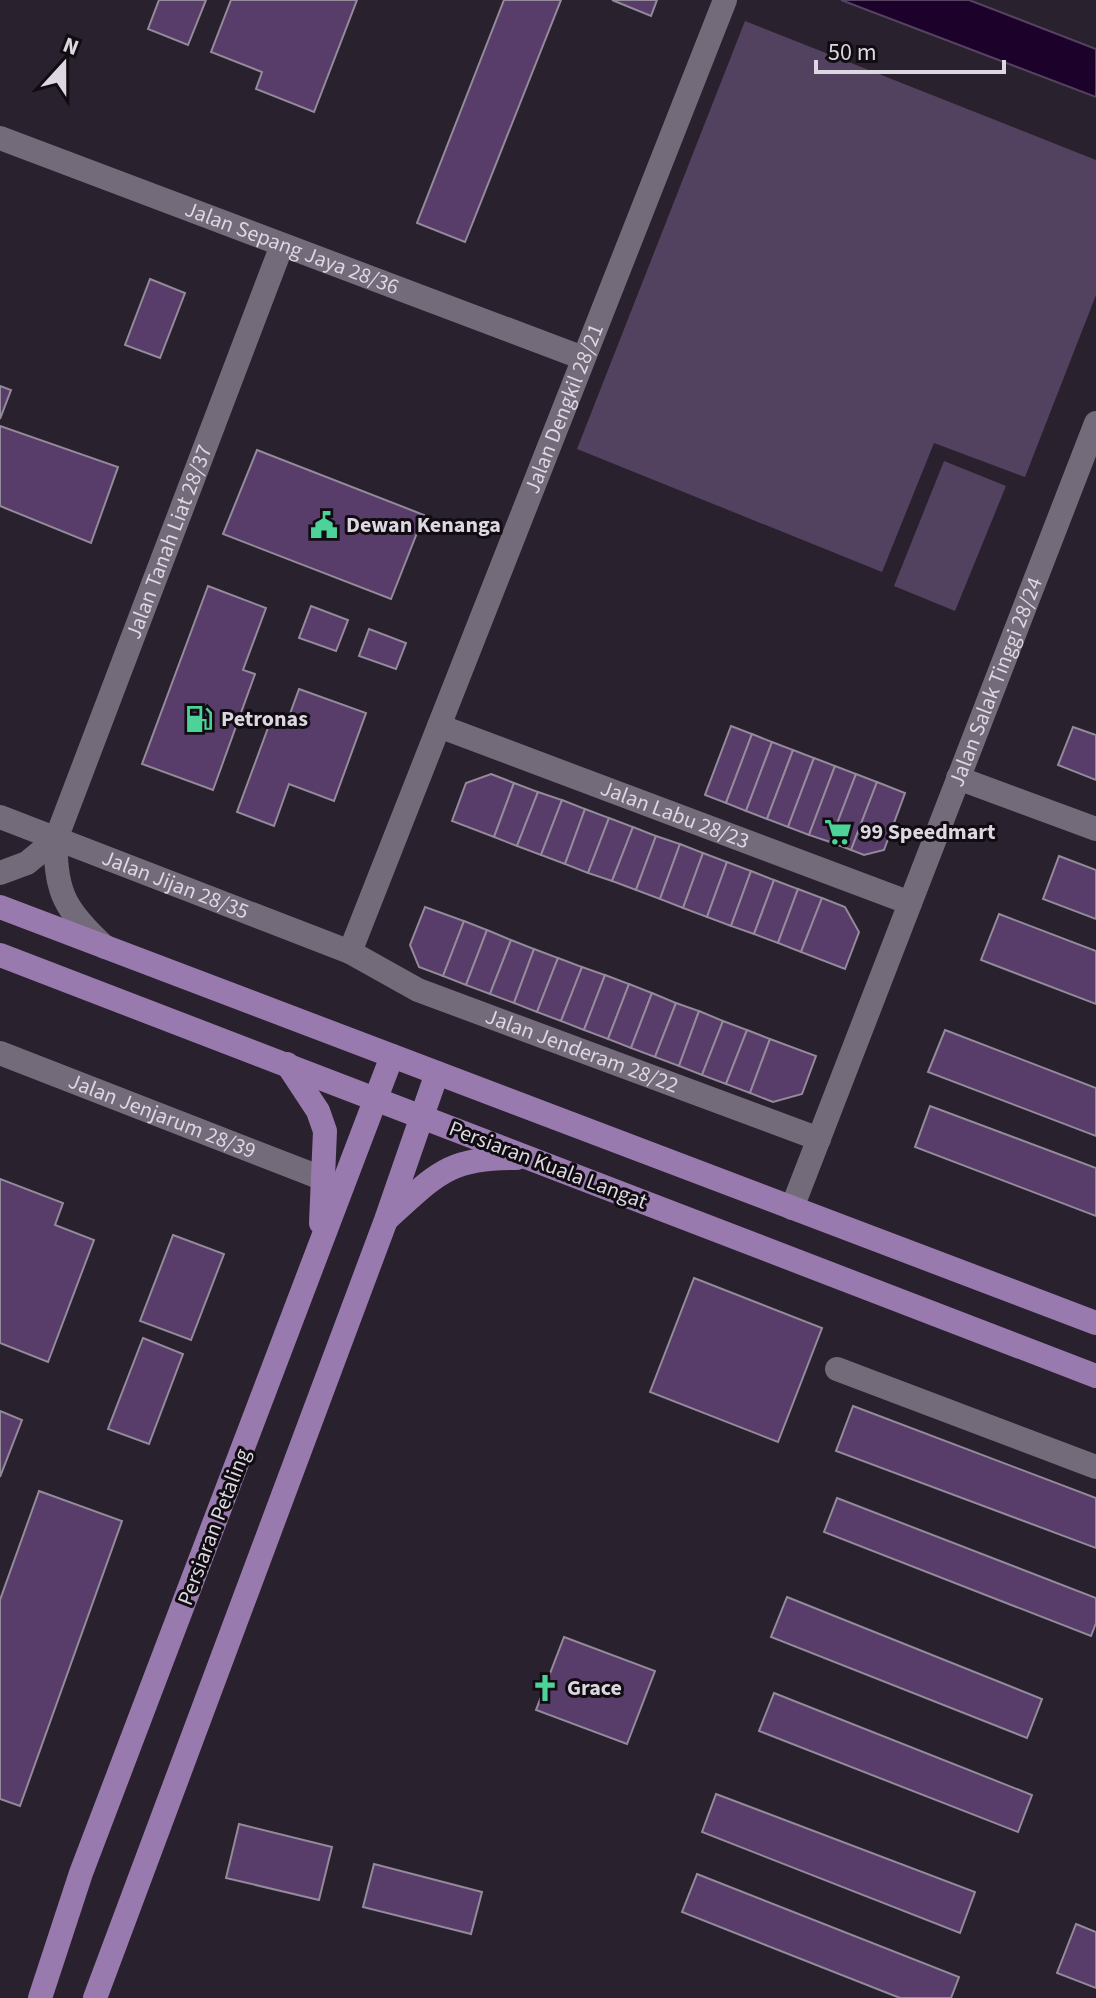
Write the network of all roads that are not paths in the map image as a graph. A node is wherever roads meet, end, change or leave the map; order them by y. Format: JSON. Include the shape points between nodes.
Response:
{"nodes":[{"id":1,"x":725,"y":0,"type":"edge"},
{"id":2,"x":0,"y":138,"type":"edge"},
{"id":3,"x":282,"y":245,"type":"junction"},
{"id":4,"x":583,"y":358,"type":"junction"},
{"id":5,"x":1096,"y":423,"type":"edge"},
{"id":6,"x":439,"y":726,"type":"junction"},
{"id":7,"x":958,"y":778,"type":"junction"},
{"id":8,"x":0,"y":817,"type":"edge"},
{"id":9,"x":1096,"y":829,"type":"edge"},
{"id":10,"x":56,"y":839,"type":"junction"},
{"id":11,"x":0,"y":873,"type":"edge"},
{"id":12,"x":910,"y":903,"type":"junction"},
{"id":13,"x":0,"y":907,"type":"edge"},
{"id":14,"x":105,"y":947,"type":"junction"},
{"id":15,"x":350,"y":952,"type":"junction"},
{"id":16,"x":0,"y":955,"type":"edge"},
{"id":17,"x":0,"y":1053,"type":"edge"},
{"id":18,"x":392,"y":1056,"type":"junction"},
{"id":19,"x":287,"y":1064,"type":"junction"},
{"id":20,"x":437,"y":1073,"type":"junction"},
{"id":21,"x":377,"y":1097,"type":"junction"},
{"id":22,"x":421,"y":1115,"type":"junction"},
{"id":23,"x":819,"y":1139,"type":"junction"},
{"id":24,"x":532,"y":1158,"type":"junction"},
{"id":25,"x":324,"y":1179,"type":"junction"},
{"id":26,"x":792,"y":1208,"type":"junction"},
{"id":27,"x":386,"y":1220,"type":"junction"},
{"id":28,"x":319,"y":1249,"type":"junction"},
{"id":29,"x":1096,"y":1323,"type":"edge"},
{"id":30,"x":837,"y":1369,"type":"dead end"},
{"id":31,"x":1096,"y":1376,"type":"edge"},
{"id":32,"x":1096,"y":1467,"type":"edge"},
{"id":33,"x":40,"y":1998,"type":"edge"},
{"id":34,"x":95,"y":1998,"type":"edge"}],
"edges":[{"from":1,"to":4,"type":"street","name":"Jalan Dengkil 28/21"},
{"from":2,"to":3,"type":"street","name":"Jalan Sepang Jaya 28/36"},
{"from":3,"to":4,"type":"street","name":"Jalan Sepang Jaya 28/36"},
{"from":3,"to":10,"type":"street","name":"Jalan Tanah Liat 28/37"},
{"from":4,"to":6,"type":"street","name":"Jalan Dengkil 28/21"},
{"from":5,"to":7,"type":"street","name":"Jalan Salak Tinggi 28/24"},
{"from":6,"to":12,"type":"street","name":"Jalan Labu 28/23"},
{"from":6,"to":15,"type":"street","name":"Jalan Dengkil 28/21"},
{"from":7,"to":9,"type":"street"},
{"from":7,"to":12,"type":"street","name":"Jalan Salak Tinggi 28/24"},
{"from":8,"to":10,"type":"street","name":"Jalan Jijan 28/35"},
{"from":10,"to":11,"type":"street","via":[[27,863]]},
{"from":10,"to":14,"type":"street","via":[[60,891],[78,922]]},
{"from":10,"to":15,"type":"street","name":"Jalan Jijan 28/35"},
{"from":12,"to":23,"type":"street","name":"Jalan Salak Tinggi 28/24"},
{"from":13,"to":14,"type":"main road"},
{"from":14,"to":18,"type":"main road"},
{"from":15,"to":23,"type":"street","name":"Jalan Jenderam 28/22","via":[[418,990]]},
{"from":16,"to":19,"type":"main road","name":"Persiaran Kuala Langat"},
{"from":17,"to":25,"type":"street","name":"Jalan Jenjarum 28/39"},
{"from":18,"to":20,"type":"main road"},
{"from":18,"to":21,"type":"main road","name":"Persiaran Petaling"},
{"from":19,"to":21,"type":"main road","name":"Persiaran Kuala Langat"},
{"from":19,"to":25,"type":"main road","via":[[323,1120]]},
{"from":20,"to":22,"type":"main road"},
{"from":20,"to":26,"type":"main road"},
{"from":21,"to":22,"type":"main road","name":"Persiaran Kuala Langat"},
{"from":21,"to":28,"type":"main road","name":"Persiaran Petaling"},
{"from":22,"to":24,"type":"main road","name":"Persiaran Kuala Langat"},
{"from":22,"to":27,"type":"main road"},
{"from":23,"to":26,"type":"street","name":"Jalan Salak Tinggi 28/24"},
{"from":24,"to":27,"type":"main road","via":[[463,1161],[428,1182]]},
{"from":24,"to":31,"type":"main road","name":"Persiaran Kuala Langat"},
{"from":25,"to":28,"type":"main road"},
{"from":26,"to":29,"type":"main road"},
{"from":27,"to":34,"type":"main road"},
{"from":28,"to":33,"type":"main road","name":"Persiaran Petaling","via":[[81,1873]]},
{"from":30,"to":32,"type":"street"}]}
